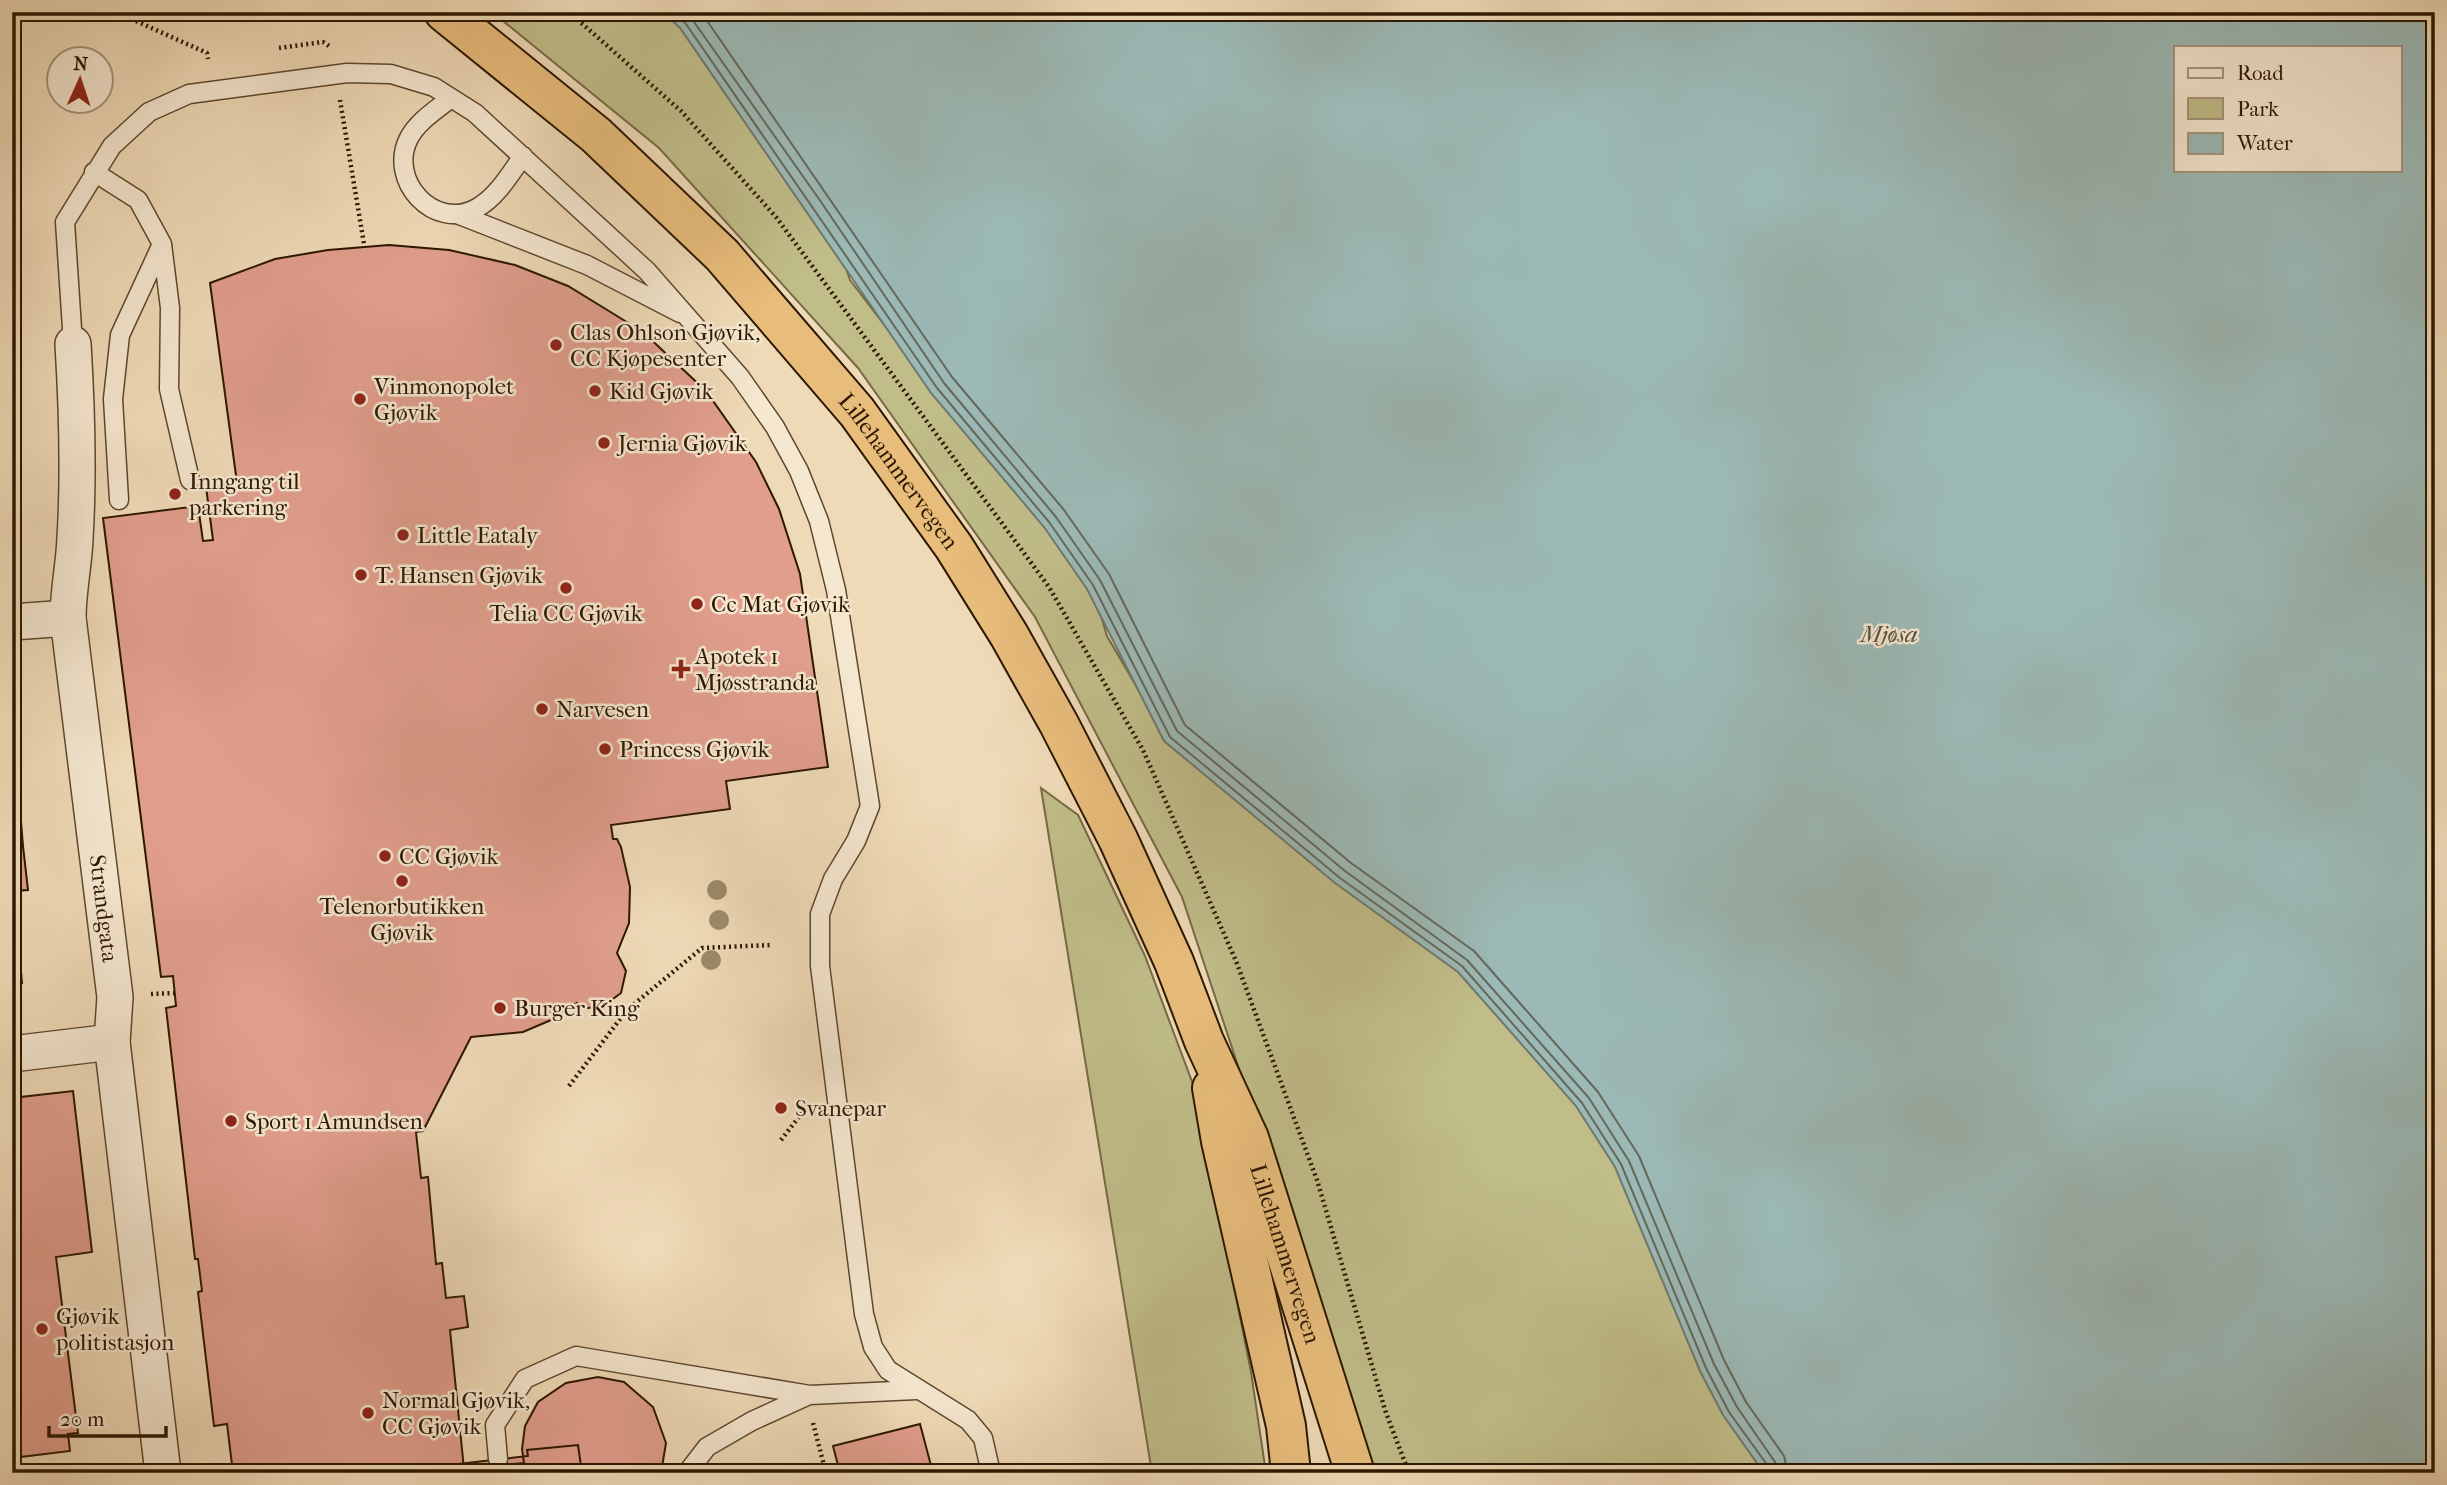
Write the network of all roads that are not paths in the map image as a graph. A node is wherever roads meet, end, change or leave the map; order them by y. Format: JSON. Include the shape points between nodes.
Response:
{"nodes":[{"id":1,"x":444,"y":12,"type":"edge"},
{"id":2,"x":451,"y":98,"type":"junction"},
{"id":3,"x":523,"y":156,"type":"junction"},
{"id":4,"x":94,"y":172,"type":"junction"},
{"id":5,"x":457,"y":214,"type":"junction"},
{"id":6,"x":162,"y":244,"type":"junction"},
{"id":7,"x":689,"y":318,"type":"junction"},
{"id":8,"x":74,"y":344,"type":"joint"},
{"id":9,"x":190,"y":481,"type":"dead end"},
{"id":10,"x":119,"y":500,"type":"dead end"},
{"id":11,"x":68,"y":618,"type":"junction"},
{"id":12,"x":12,"y":622,"type":"edge"},
{"id":13,"x":1204,"y":1041,"type":"junction"},
{"id":14,"x":112,"y":1042,"type":"junction"},
{"id":15,"x":12,"y":1054,"type":"edge"},
{"id":16,"x":916,"y":1390,"type":"junction"},
{"id":17,"x":810,"y":1395,"type":"junction"},
{"id":18,"x":498,"y":1459,"type":"dead end"},
{"id":19,"x":163,"y":1473,"type":"edge"},
{"id":20,"x":687,"y":1473,"type":"edge"},
{"id":21,"x":991,"y":1473,"type":"edge"},
{"id":22,"x":1291,"y":1473,"type":"edge"},
{"id":23,"x":1355,"y":1473,"type":"edge"}],
"edges":[{"from":1,"to":13,"type":"highway","name":"Lillehammervegen","via":[[596,135],[722,255],[857,412],[954,547],[1059,723],[1124,851]]},
{"from":2,"to":3,"type":"lane"},
{"from":2,"to":4,"type":"lane","via":[[434,87],[391,74],[336,74],[190,94],[149,112],[112,146]]},
{"from":2,"to":5,"type":"lane","via":[[418,124],[403,157],[411,191],[424,204]]},
{"from":3,"to":5,"type":"lane","via":[[490,199]]},
{"from":3,"to":7,"type":"lane","via":[[647,271]]},
{"from":4,"to":6,"type":"lane","via":[[138,200]]},
{"from":4,"to":8,"type":"lane","via":[[65,222]]},
{"from":5,"to":7,"type":"lane","via":[[587,265]]},
{"from":6,"to":9,"type":"lane","via":[[170,308],[169,389]]},
{"from":6,"to":10,"type":"lane","via":[[120,335],[113,399]]},
{"from":7,"to":16,"type":"lane","via":[[740,377],[793,460],[819,521],[836,590],[870,806],[820,914],[820,966],[864,1314],[873,1347],[888,1370]]},
{"from":8,"to":11,"type":"street","name":"Strandgata","via":[[78,437]]},
{"from":11,"to":12,"type":"street"},
{"from":11,"to":14,"type":"street","name":"Strandgata","via":[[115,997]]},
{"from":13,"to":22,"type":"highway","name":"Lillehammervegen","via":[[1221,1141],[1286,1426]]},
{"from":13,"to":23,"type":"highway","name":"Lillehammervegen","via":[[1249,1138]]},
{"from":14,"to":15,"type":"street"},
{"from":14,"to":19,"type":"street","name":"Strandgata"},
{"from":16,"to":17,"type":"lane"},
{"from":16,"to":21,"type":"lane","via":[[968,1420],[983,1438]]},
{"from":17,"to":18,"type":"lane","via":[[576,1356],[525,1379],[495,1425]]},
{"from":17,"to":20,"type":"lane","via":[[707,1447]]}]}
